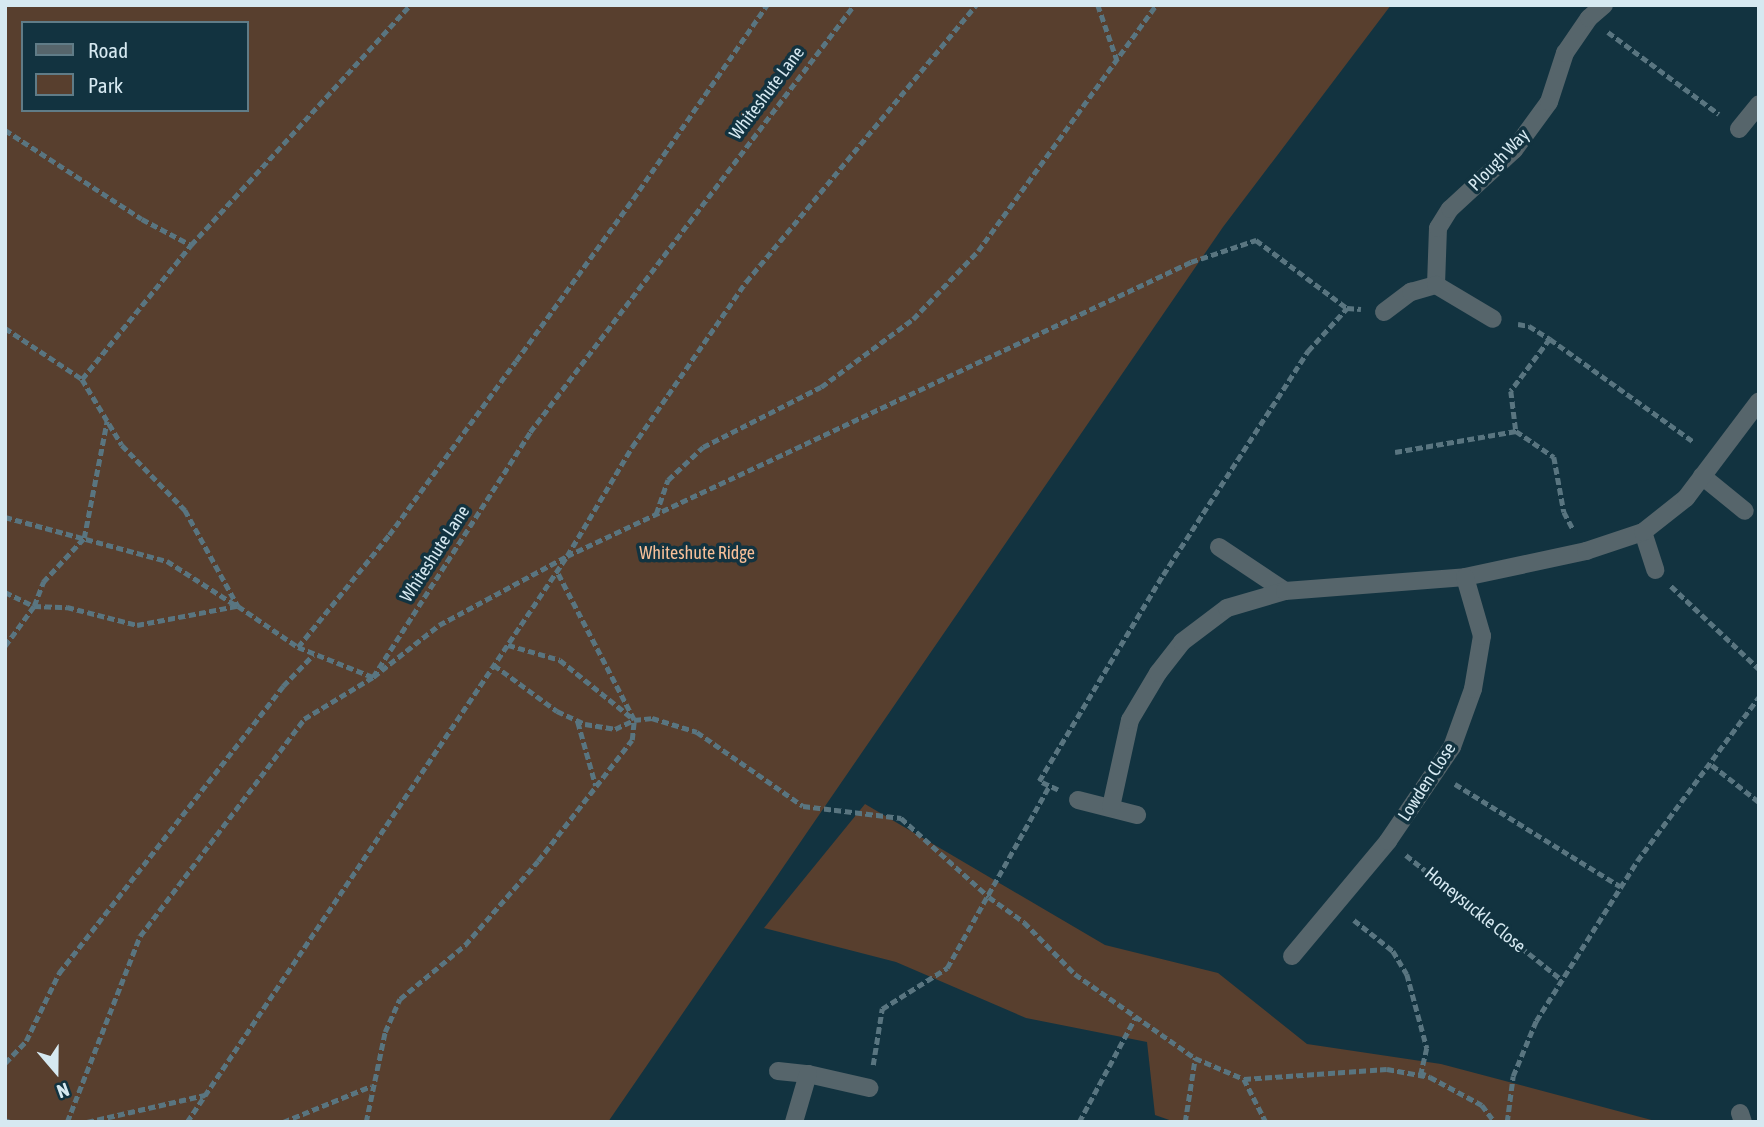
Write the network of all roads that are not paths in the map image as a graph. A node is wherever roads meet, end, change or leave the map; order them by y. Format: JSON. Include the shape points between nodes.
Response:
{"nodes":[{"id":1,"x":1604,"y":5,"type":"edge"},
{"id":2,"x":1759,"y":104,"type":"edge"},
{"id":3,"x":1739,"y":129,"type":"road end"},
{"id":4,"x":1436,"y":285,"type":"junction"},
{"id":5,"x":1384,"y":312,"type":"road end"},
{"id":6,"x":1493,"y":319,"type":"road end"},
{"id":7,"x":1759,"y":401,"type":"edge"},
{"id":8,"x":1702,"y":476,"type":"junction"},
{"id":9,"x":1745,"y":512,"type":"dead end"},
{"id":10,"x":1643,"y":532,"type":"junction"},
{"id":11,"x":1219,"y":547,"type":"dead end"},
{"id":12,"x":1655,"y":570,"type":"road end"},
{"id":13,"x":1465,"y":577,"type":"junction"},
{"id":14,"x":1285,"y":591,"type":"junction"},
{"id":15,"x":1078,"y":800,"type":"road end"},
{"id":16,"x":1111,"y":807,"type":"junction"},
{"id":17,"x":1137,"y":815,"type":"dead end"},
{"id":18,"x":1292,"y":956,"type":"dead end"},
{"id":19,"x":778,"y":1071,"type":"dead end"},
{"id":20,"x":807,"y":1074,"type":"junction"},
{"id":21,"x":869,"y":1088,"type":"road end"},
{"id":22,"x":794,"y":1122,"type":"edge"}],
"edges":[{"from":1,"to":4,"type":"street","name":"Plough Way","via":[[1565,53],[1549,103],[1514,150],[1450,209],[1438,228]]},
{"from":2,"to":3,"type":"street"},
{"from":4,"to":5,"type":"street","via":[[1410,292]]},
{"from":4,"to":6,"type":"street"},
{"from":7,"to":8,"type":"street"},
{"from":8,"to":9,"type":"street"},
{"from":8,"to":10,"type":"street","via":[[1686,498]]},
{"from":10,"to":12,"type":"street"},
{"from":10,"to":13,"type":"street","via":[[1586,551]]},
{"from":11,"to":14,"type":"street"},
{"from":13,"to":14,"type":"street"},
{"from":13,"to":18,"type":"street","name":"Lowden Close","via":[[1482,636],[1473,689],[1452,747],[1388,841]]},
{"from":14,"to":16,"type":"street","via":[[1227,608],[1182,642],[1130,720]]},
{"from":15,"to":16,"type":"street"},
{"from":16,"to":17,"type":"street"},
{"from":19,"to":20,"type":"street"},
{"from":20,"to":21,"type":"street"},
{"from":20,"to":22,"type":"street"}]}
